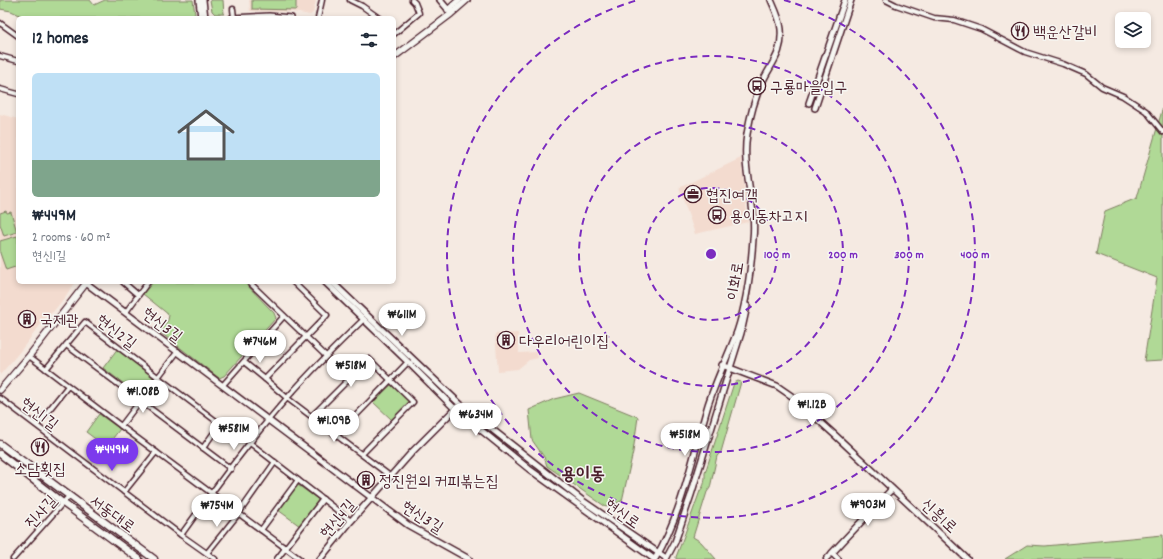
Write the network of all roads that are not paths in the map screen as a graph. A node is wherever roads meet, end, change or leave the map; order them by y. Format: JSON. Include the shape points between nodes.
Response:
{"nodes":[{"id":1,"x":199,"y":0,"type":"edge"},
{"id":2,"x":204,"y":0,"type":"edge"},
{"id":3,"x":322,"y":0,"type":"edge"},
{"id":4,"x":350,"y":0,"type":"edge"},
{"id":5,"x":412,"y":0,"type":"edge"},
{"id":6,"x":440,"y":0,"type":"edge"},
{"id":7,"x":459,"y":0,"type":"edge"},
{"id":8,"x":467,"y":0,"type":"edge"},
{"id":9,"x":771,"y":0,"type":"edge"},
{"id":10,"x":774,"y":0,"type":"edge"},
{"id":11,"x":845,"y":0,"type":"edge"},
{"id":12,"x":851,"y":0,"type":"edge"},
{"id":13,"x":886,"y":0,"type":"edge"},
{"id":14,"x":233,"y":9,"type":"dead end"},
{"id":15,"x":449,"y":12,"type":"junction"},
{"id":16,"x":201,"y":16,"type":"edge"},
{"id":17,"x":205,"y":16,"type":"edge"},
{"id":18,"x":233,"y":16,"type":"edge"},
{"id":19,"x":318,"y":16,"type":"edge"},
{"id":20,"x":376,"y":16,"type":"edge"},
{"id":21,"x":0,"y":23,"type":"edge"},
{"id":22,"x":396,"y":32,"type":"edge"},
{"id":23,"x":16,"y":35,"type":"edge"},
{"id":24,"x":396,"y":55,"type":"edge"},
{"id":25,"x":0,"y":56,"type":"edge"},
{"id":26,"x":16,"y":60,"type":"edge"},
{"id":27,"x":0,"y":89,"type":"edge"},
{"id":28,"x":16,"y":93,"type":"edge"},
{"id":29,"x":809,"y":103,"type":"dead end"},
{"id":30,"x":815,"y":108,"type":"dead end"},
{"id":31,"x":1163,"y":132,"type":"edge"},
{"id":32,"x":86,"y":284,"type":"edge"},
{"id":33,"x":88,"y":284,"type":"edge"},
{"id":34,"x":125,"y":284,"type":"edge"},
{"id":35,"x":146,"y":284,"type":"edge"},
{"id":36,"x":251,"y":284,"type":"edge"},
{"id":37,"x":295,"y":284,"type":"edge"},
{"id":38,"x":327,"y":284,"type":"edge"},
{"id":39,"x":334,"y":284,"type":"edge"},
{"id":40,"x":138,"y":295,"type":"junction"},
{"id":41,"x":126,"y":312,"type":"junction"},
{"id":42,"x":284,"y":316,"type":"junction"},
{"id":43,"x":364,"y":318,"type":"junction"},
{"id":44,"x":306,"y":336,"type":"junction"},
{"id":45,"x":66,"y":345,"type":"junction"},
{"id":46,"x":178,"y":351,"type":"junction"},
{"id":47,"x":29,"y":356,"type":"junction"},
{"id":48,"x":326,"y":356,"type":"junction"},
{"id":49,"x":244,"y":362,"type":"junction"},
{"id":50,"x":408,"y":362,"type":"junction"},
{"id":51,"x":722,"y":365,"type":"junction"},
{"id":52,"x":730,"y":368,"type":"junction"},
{"id":53,"x":46,"y":369,"type":"junction"},
{"id":54,"x":158,"y":377,"type":"junction"},
{"id":55,"x":265,"y":379,"type":"junction"},
{"id":56,"x":390,"y":379,"type":"junction"},
{"id":57,"x":68,"y":386,"type":"junction"},
{"id":58,"x":223,"y":386,"type":"junction"},
{"id":59,"x":0,"y":390,"type":"edge"},
{"id":60,"x":0,"y":398,"type":"edge"},
{"id":61,"x":287,"y":398,"type":"junction"},
{"id":62,"x":140,"y":401,"type":"junction"},
{"id":63,"x":460,"y":404,"type":"junction"},
{"id":64,"x":456,"y":409,"type":"junction"},
{"id":65,"x":312,"y":416,"type":"junction"},
{"id":66,"x":269,"y":420,"type":"junction"},
{"id":67,"x":37,"y":425,"type":"junction"},
{"id":68,"x":121,"y":426,"type":"junction"},
{"id":69,"x":337,"y":435,"type":"junction"},
{"id":70,"x":250,"y":443,"type":"junction"},
{"id":71,"x":0,"y":444,"type":"edge"},
{"id":72,"x":202,"y":448,"type":"junction"},
{"id":73,"x":156,"y":452,"type":"junction"},
{"id":74,"x":0,"y":454,"type":"edge"},
{"id":75,"x":362,"y":454,"type":"junction"},
{"id":76,"x":275,"y":462,"type":"junction"},
{"id":77,"x":231,"y":469,"type":"junction"},
{"id":78,"x":390,"y":476,"type":"junction"},
{"id":79,"x":298,"y":480,"type":"junction"},
{"id":80,"x":892,"y":489,"type":"junction"},
{"id":81,"x":124,"y":492,"type":"junction"},
{"id":82,"x":212,"y":493,"type":"junction"},
{"id":83,"x":69,"y":496,"type":"junction"},
{"id":84,"x":372,"y":498,"type":"junction"},
{"id":85,"x":323,"y":499,"type":"junction"},
{"id":86,"x":63,"y":503,"type":"junction"},
{"id":87,"x":239,"y":513,"type":"junction"},
{"id":88,"x":351,"y":521,"type":"junction"},
{"id":89,"x":261,"y":530,"type":"junction"},
{"id":90,"x":181,"y":534,"type":"junction"},
{"id":91,"x":285,"y":548,"type":"junction"},
{"id":92,"x":207,"y":553,"type":"junction"},
{"id":93,"x":832,"y":553,"type":"junction"},
{"id":94,"x":658,"y":554,"type":"junction"},
{"id":95,"x":13,"y":559,"type":"edge"},
{"id":96,"x":139,"y":559,"type":"edge"},
{"id":97,"x":154,"y":559,"type":"edge"},
{"id":98,"x":215,"y":559,"type":"edge"},
{"id":99,"x":277,"y":559,"type":"edge"},
{"id":100,"x":300,"y":559,"type":"edge"},
{"id":101,"x":320,"y":559,"type":"edge"},
{"id":102,"x":469,"y":559,"type":"edge"},
{"id":103,"x":655,"y":559,"type":"edge"},
{"id":104,"x":666,"y":559,"type":"edge"},
{"id":105,"x":826,"y":559,"type":"edge"},
{"id":106,"x":838,"y":559,"type":"edge"},
{"id":107,"x":967,"y":559,"type":"edge"}],
"edges":[{"from":1,"to":16,"type":"street"},
{"from":2,"to":17,"type":"street"},
{"from":3,"to":19,"type":"street"},
{"from":4,"to":20,"type":"street"},
{"from":5,"to":22,"type":"street","via":[[416,3],[418,13]]},
{"from":6,"to":15,"type":"street"},
{"from":7,"to":15,"type":"main road"},
{"from":8,"to":15,"type":"main road"},
{"from":9,"to":51,"type":"street","name":"이화로","via":[[781,29],[780,46],[754,102],[746,135],[745,159],[754,217],[754,239],[742,313]]},
{"from":10,"to":52,"type":"street","name":"이화로","via":[[782,24],[783,44],[778,61],[758,96],[750,134],[748,166],[754,198],[756,232],[746,316]]},
{"from":11,"to":29,"type":"street"},
{"from":12,"to":30,"type":"street"},
{"from":13,"to":31,"type":"street","via":[[934,18],[954,20],[981,29],[1025,52],[1086,74],[1102,87],[1123,96],[1146,112]]},
{"from":14,"to":18,"type":"street"},
{"from":15,"to":24,"type":"main road"},
{"from":21,"to":23,"type":"street"},
{"from":25,"to":26,"type":"street"},
{"from":27,"to":28,"type":"street"},
{"from":32,"to":47,"type":"main road"},
{"from":33,"to":41,"type":"street","name":"현신3길"},
{"from":34,"to":40,"type":"street","name":"현신3길"},
{"from":35,"to":40,"type":"street","name":"현신3길"},
{"from":36,"to":42,"type":"street"},
{"from":37,"to":44,"type":"street","via":[[327,315]]},
{"from":38,"to":43,"type":"street","name":"현신로"},
{"from":39,"to":63,"type":"street","name":"현신로"},
{"from":40,"to":41,"type":"street","name":"현신3길"},
{"from":41,"to":46,"type":"street","name":"현신3길"},
{"from":42,"to":44,"type":"street"},
{"from":42,"to":49,"type":"street"},
{"from":43,"to":48,"type":"street"},
{"from":43,"to":50,"type":"street","name":"현신로"},
{"from":44,"to":48,"type":"street"},
{"from":44,"to":55,"type":"street"},
{"from":45,"to":53,"type":"street","name":"현신2길"},
{"from":45,"to":54,"type":"street","name":"현신2길","via":[[85,322]]},
{"from":45,"to":62,"type":"street"},
{"from":46,"to":54,"type":"street"},
{"from":46,"to":58,"type":"street","name":"현신3길"},
{"from":47,"to":53,"type":"street"},
{"from":47,"to":59,"type":"main road"},
{"from":48,"to":61,"type":"street"},
{"from":49,"to":55,"type":"street"},
{"from":49,"to":58,"type":"street"},
{"from":50,"to":56,"type":"street"},
{"from":50,"to":64,"type":"street","name":"현신로"},
{"from":51,"to":52,"type":"street","name":"신흥1로"},
{"from":51,"to":94,"type":"street","name":"이화로","via":[[674,520]]},
{"from":52,"to":80,"type":"street","name":"신흥1로","via":[[777,386],[793,397]]},
{"from":52,"to":104,"type":"street","name":"이화로","via":[[691,495],[675,542]]},
{"from":53,"to":57,"type":"street"},
{"from":54,"to":62,"type":"street"},
{"from":54,"to":72,"type":"street","name":"현신2길","via":[[220,424]]},
{"from":55,"to":61,"type":"street"},
{"from":56,"to":65,"type":"street","via":[[369,359]]},
{"from":56,"to":69,"type":"street"},
{"from":56,"to":75,"type":"street","via":[[414,402]]},
{"from":57,"to":67,"type":"street"},
{"from":57,"to":68,"type":"street"},
{"from":58,"to":66,"type":"street","name":"현신3길"},
{"from":60,"to":67,"type":"street","name":"현신1길"},
{"from":61,"to":65,"type":"street"},
{"from":61,"to":66,"type":"street"},
{"from":62,"to":68,"type":"street"},
{"from":62,"to":72,"type":"street"},
{"from":63,"to":64,"type":"street","name":"현신4길"},
{"from":63,"to":94,"type":"street","name":"현신로","via":[[583,501]]},
{"from":64,"to":78,"type":"street","name":"현신4길"},
{"from":64,"to":103,"type":"street","name":"현신로","via":[[529,469]]},
{"from":65,"to":69,"type":"street"},
{"from":66,"to":70,"type":"street"},
{"from":66,"to":84,"type":"street","name":"현신3길"},
{"from":67,"to":81,"type":"street","name":"현신1길"},
{"from":68,"to":73,"type":"street"},
{"from":69,"to":75,"type":"street"},
{"from":70,"to":76,"type":"street"},
{"from":70,"to":77,"type":"street"},
{"from":71,"to":83,"type":"main road","name":"서동대로"},
{"from":72,"to":77,"type":"street"},
{"from":73,"to":81,"type":"street"},
{"from":73,"to":82,"type":"street"},
{"from":74,"to":86,"type":"main road","name":"서동대로"},
{"from":75,"to":78,"type":"street"},
{"from":76,"to":79,"type":"street"},
{"from":76,"to":87,"type":"street"},
{"from":77,"to":82,"type":"street"},
{"from":78,"to":84,"type":"street","name":"현신4길"},
{"from":79,"to":85,"type":"street"},
{"from":79,"to":89,"type":"street"},
{"from":80,"to":93,"type":"street"},
{"from":80,"to":107,"type":"street","name":"신흥1로"},
{"from":81,"to":90,"type":"street","name":"현신1길"},
{"from":82,"to":87,"type":"street"},
{"from":82,"to":90,"type":"street"},
{"from":83,"to":86,"type":"street","name":"진사길"},
{"from":83,"to":97,"type":"main road","name":"서동대로"},
{"from":84,"to":88,"type":"street","name":"현신4길"},
{"from":84,"to":102,"type":"street","name":"현신3길","via":[[408,524]]},
{"from":85,"to":88,"type":"street"},
{"from":85,"to":91,"type":"street"},
{"from":86,"to":95,"type":"street","name":"진사길"},
{"from":86,"to":96,"type":"main road","name":"서동대로"},
{"from":87,"to":89,"type":"street"},
{"from":87,"to":92,"type":"street"},
{"from":88,"to":101,"type":"street","name":"현신4길"},
{"from":89,"to":91,"type":"street"},
{"from":90,"to":92,"type":"street","name":"현신1길"},
{"from":91,"to":99,"type":"street"},
{"from":91,"to":100,"type":"street"},
{"from":92,"to":98,"type":"street","name":"현신1길"},
{"from":93,"to":105,"type":"street"},
{"from":93,"to":106,"type":"street"},
{"from":94,"to":103,"type":"street","name":"이화로"},
{"from":94,"to":104,"type":"street","name":"현신로"}]}
